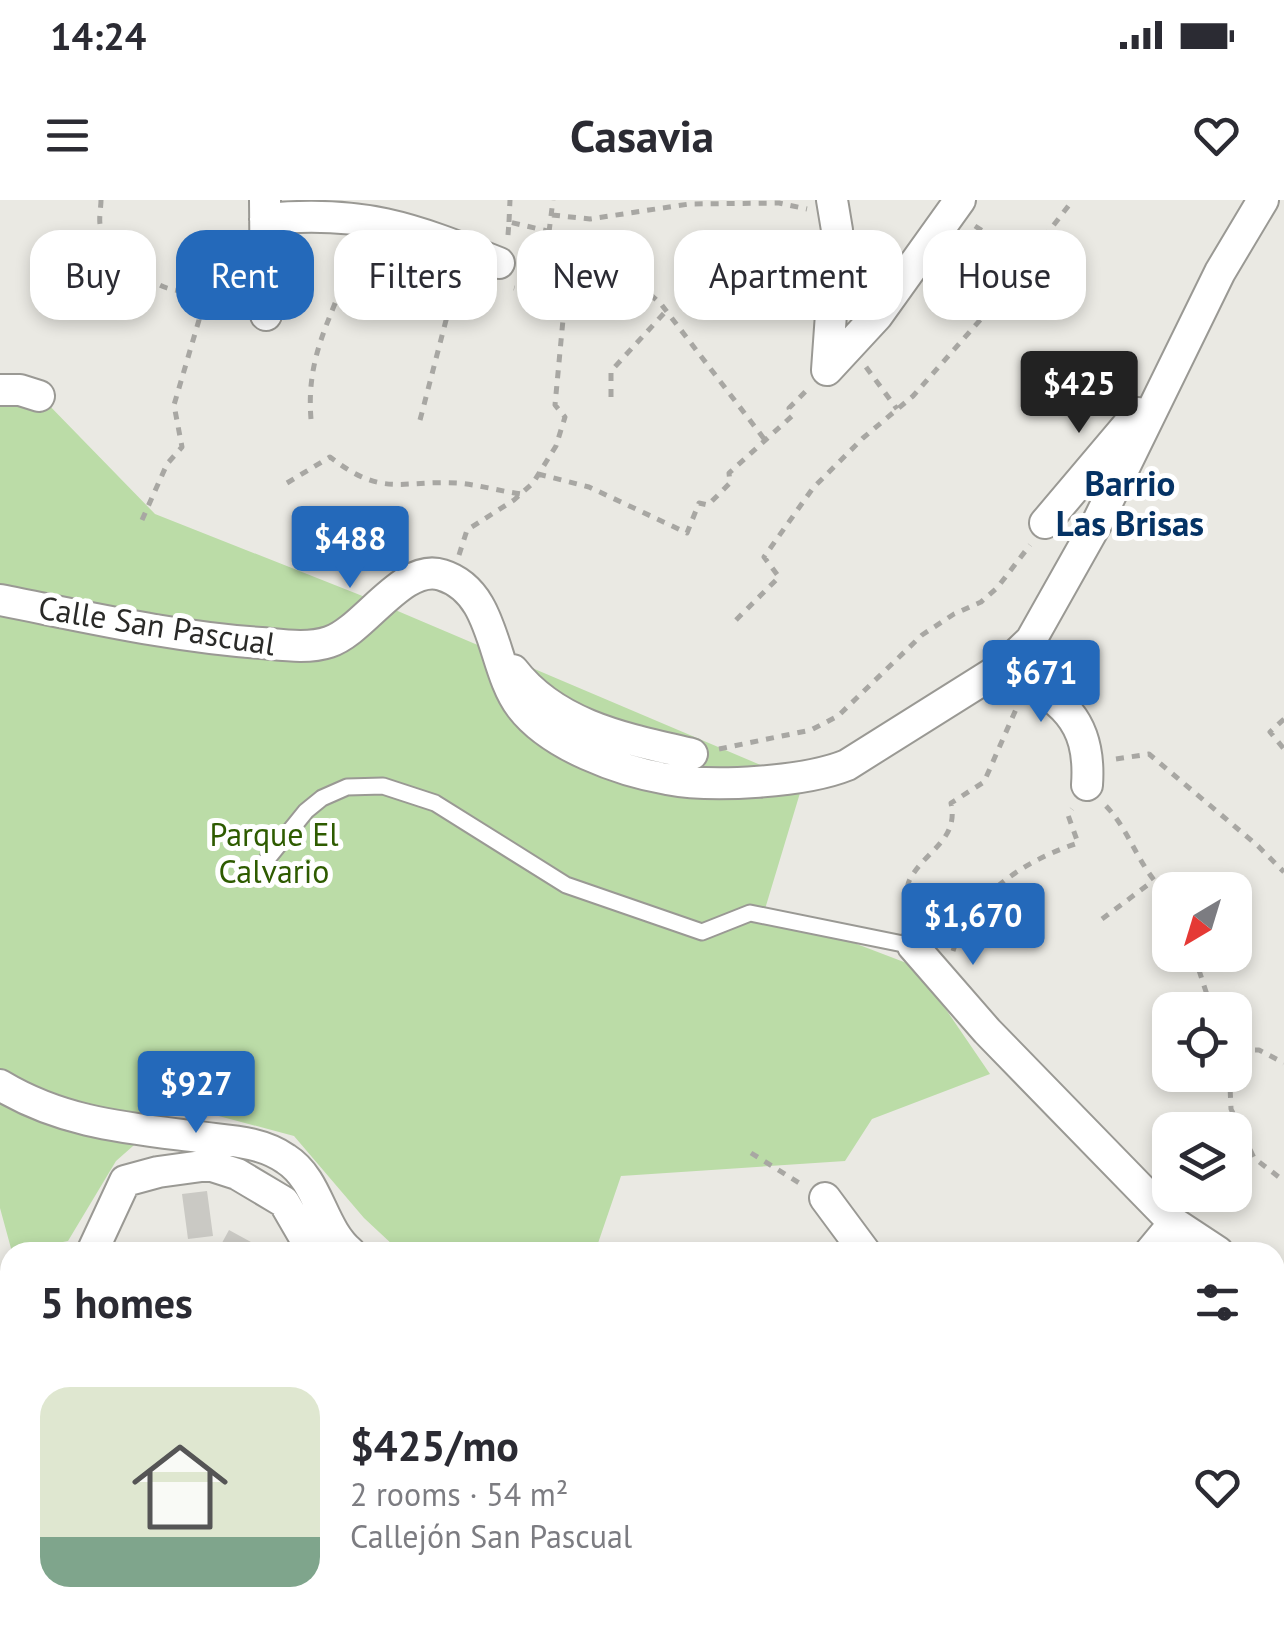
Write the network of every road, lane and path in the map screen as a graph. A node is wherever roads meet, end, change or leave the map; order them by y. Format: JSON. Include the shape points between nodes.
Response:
{"nodes":[{"id":1,"x":102,"y":200,"type":"edge"},
{"id":2,"x":510,"y":200,"type":"edge"},
{"id":3,"x":553,"y":200,"type":"edge"},
{"id":4,"x":1073,"y":200,"type":"edge"},
{"id":5,"x":1263,"y":200,"type":"edge"},
{"id":6,"x":956,"y":206,"type":"edge"},
{"id":7,"x":834,"y":208,"type":"edge"},
{"id":8,"x":265,"y":209,"type":"edge"},
{"id":9,"x":552,"y":214,"type":"junction"},
{"id":10,"x":361,"y":218,"type":"junction"},
{"id":11,"x":509,"y":222,"type":"junction"},
{"id":12,"x":415,"y":230,"type":"edge"},
{"id":13,"x":541,"y":230,"type":"edge"},
{"id":14,"x":549,"y":230,"type":"edge"},
{"id":15,"x":988,"y":230,"type":"edge"},
{"id":16,"x":1050,"y":230,"type":"edge"},
{"id":17,"x":498,"y":263,"type":"joint"},
{"id":18,"x":176,"y":289,"type":"edge"},
{"id":19,"x":654,"y":299,"type":"edge"},
{"id":20,"x":666,"y":310,"type":"junction"},
{"id":21,"x":199,"y":320,"type":"edge"},
{"id":22,"x":446,"y":320,"type":"edge"},
{"id":23,"x":979,"y":320,"type":"edge"},
{"id":24,"x":850,"y":345,"type":"junction"},
{"id":25,"x":828,"y":370,"type":"junction"},
{"id":26,"x":1161,"y":389,"type":"junction"},
{"id":27,"x":0,"y":390,"type":"edge"},
{"id":28,"x":39,"y":396,"type":"dead end"},
{"id":29,"x":611,"y":397,"type":"dead end"},
{"id":30,"x":897,"y":409,"type":"junction"},
{"id":31,"x":311,"y":418,"type":"dead end"},
{"id":32,"x":420,"y":420,"type":"dead end"},
{"id":33,"x":765,"y":440,"type":"junction"},
{"id":34,"x":538,"y":474,"type":"junction"},
{"id":35,"x":287,"y":483,"type":"dead end"},
{"id":36,"x":521,"y":494,"type":"junction"},
{"id":37,"x":142,"y":520,"type":"dead end"},
{"id":38,"x":1045,"y":523,"type":"joint"},
{"id":39,"x":448,"y":578,"type":"junction"},
{"id":40,"x":0,"y":600,"type":"edge"},
{"id":41,"x":736,"y":620,"type":"dead end"},
{"id":42,"x":499,"y":653,"type":"junction"},
{"id":43,"x":1015,"y":674,"type":"junction"},
{"id":44,"x":1284,"y":718,"type":"edge"},
{"id":45,"x":1284,"y":749,"type":"edge"},
{"id":46,"x":692,"y":754,"type":"joint"},
{"id":47,"x":1088,"y":774,"type":"junction"},
{"id":48,"x":268,"y":858,"type":"dead end"},
{"id":49,"x":1284,"y":872,"type":"edge"},
{"id":50,"x":1152,"y":876,"type":"edge"},
{"id":51,"x":1152,"y":882,"type":"edge"},
{"id":52,"x":1102,"y":919,"type":"dead end"},
{"id":53,"x":913,"y":946,"type":"junction"},
{"id":54,"x":944,"y":980,"type":"junction"},
{"id":55,"x":1252,"y":1050,"type":"edge"},
{"id":56,"x":1284,"y":1063,"type":"edge"},
{"id":57,"x":0,"y":1084,"type":"edge"},
{"id":58,"x":1230,"y":1092,"type":"edge"},
{"id":59,"x":751,"y":1153,"type":"dead end"},
{"id":60,"x":1284,"y":1182,"type":"edge"},
{"id":61,"x":825,"y":1198,"type":"joint"},
{"id":62,"x":1174,"y":1223,"type":"junction"},
{"id":63,"x":97,"y":1242,"type":"edge"},
{"id":64,"x":307,"y":1242,"type":"edge"},
{"id":65,"x":342,"y":1242,"type":"edge"},
{"id":66,"x":857,"y":1242,"type":"edge"},
{"id":67,"x":1158,"y":1242,"type":"edge"},
{"id":68,"x":1203,"y":1242,"type":"edge"},
{"id":69,"x":206,"y":1634,"type":"edge"},
{"id":70,"x":398,"y":1634,"type":"edge"}],
"edges":[{"from":1,"to":18,"type":"path","via":[[100,225],[112,247],[142,275]]},
{"from":2,"to":11,"type":"path"},
{"from":3,"to":9,"type":"path"},
{"from":4,"to":16,"type":"path"},
{"from":5,"to":26,"type":"street"},
{"from":6,"to":15,"type":"path"},
{"from":6,"to":24,"type":"street"},
{"from":7,"to":9,"type":"path","via":[[779,202],[689,204],[590,219]]},
{"from":7,"to":25,"type":"street"},
{"from":8,"to":10,"type":"street"},
{"from":9,"to":14,"type":"path"},
{"from":10,"to":12,"type":"street"},
{"from":10,"to":31,"type":"path","via":[[348,272],[314,350]]},
{"from":11,"to":13,"type":"path"},
{"from":11,"to":17,"type":"path","via":[[506,254]]},
{"from":17,"to":34,"type":"path","via":[[510,287],[564,308],[554,406],[565,418]]},
{"from":19,"to":20,"type":"path"},
{"from":20,"to":29,"type":"path","via":[[612,371]]},
{"from":20,"to":33,"type":"path"},
{"from":21,"to":37,"type":"path","via":[[174,404],[182,447]]},
{"from":22,"to":32,"type":"path"},
{"from":23,"to":30,"type":"path"},
{"from":24,"to":25,"type":"street"},
{"from":24,"to":30,"type":"path"},
{"from":25,"to":33,"type":"path"},
{"from":26,"to":38,"type":"street"},
{"from":26,"to":43,"type":"street"},
{"from":27,"to":28,"type":"street"},
{"from":30,"to":41,"type":"path","via":[[813,488],[764,557],[779,576]]},
{"from":33,"to":34,"type":"path","via":[[729,473],[730,483],[708,504],[699,503],[688,533],[589,486]]},
{"from":34,"to":36,"type":"path"},
{"from":35,"to":36,"type":"path","via":[[330,456],[366,481],[458,483]]},
{"from":36,"to":39,"type":"path","via":[[467,530]]},
{"from":38,"to":46,"type":"path","via":[[997,588],[922,635],[838,716],[812,730]]},
{"from":39,"to":40,"type":"street","name":"Calle San Pascual","via":[[424,573],[346,634],[306,646],[202,639]]},
{"from":39,"to":42,"type":"street","via":[[474,600]]},
{"from":42,"to":43,"type":"street","via":[[518,704],[562,742],[668,780],[702,782],[822,776]]},
{"from":42,"to":46,"type":"street","via":[[536,694],[574,719]]},
{"from":43,"to":47,"type":"street","via":[[1059,700],[1075,718]]},
{"from":43,"to":53,"type":"path","via":[[984,782],[950,802],[950,833],[910,880]]},
{"from":44,"to":45,"type":"path","via":[[1270,732]]},
{"from":47,"to":49,"type":"path","via":[[1149,754]]},
{"from":47,"to":50,"type":"path"},
{"from":47,"to":54,"type":"path","via":[[1068,815],[1078,843],[1008,875],[960,929]]},
{"from":48,"to":53,"type":"lane","via":[[322,798],[347,787],[383,786],[435,803],[566,885],[702,932],[750,914]]},
{"from":51,"to":52,"type":"path"},
{"from":53,"to":54,"type":"street"},
{"from":54,"to":62,"type":"street"},
{"from":55,"to":56,"type":"path"},
{"from":57,"to":65,"type":"street","via":[[85,1121],[270,1150],[303,1174]]},
{"from":58,"to":60,"type":"path","via":[[1231,1109],[1254,1158]]},
{"from":59,"to":61,"type":"path"},
{"from":61,"to":66,"type":"street"},
{"from":62,"to":67,"type":"street"},
{"from":62,"to":68,"type":"street"},
{"from":63,"to":64,"type":"street","via":[[125,1181],[209,1165],[263,1186],[284,1202]]},
{"from":69,"to":70,"type":"street"}]}
